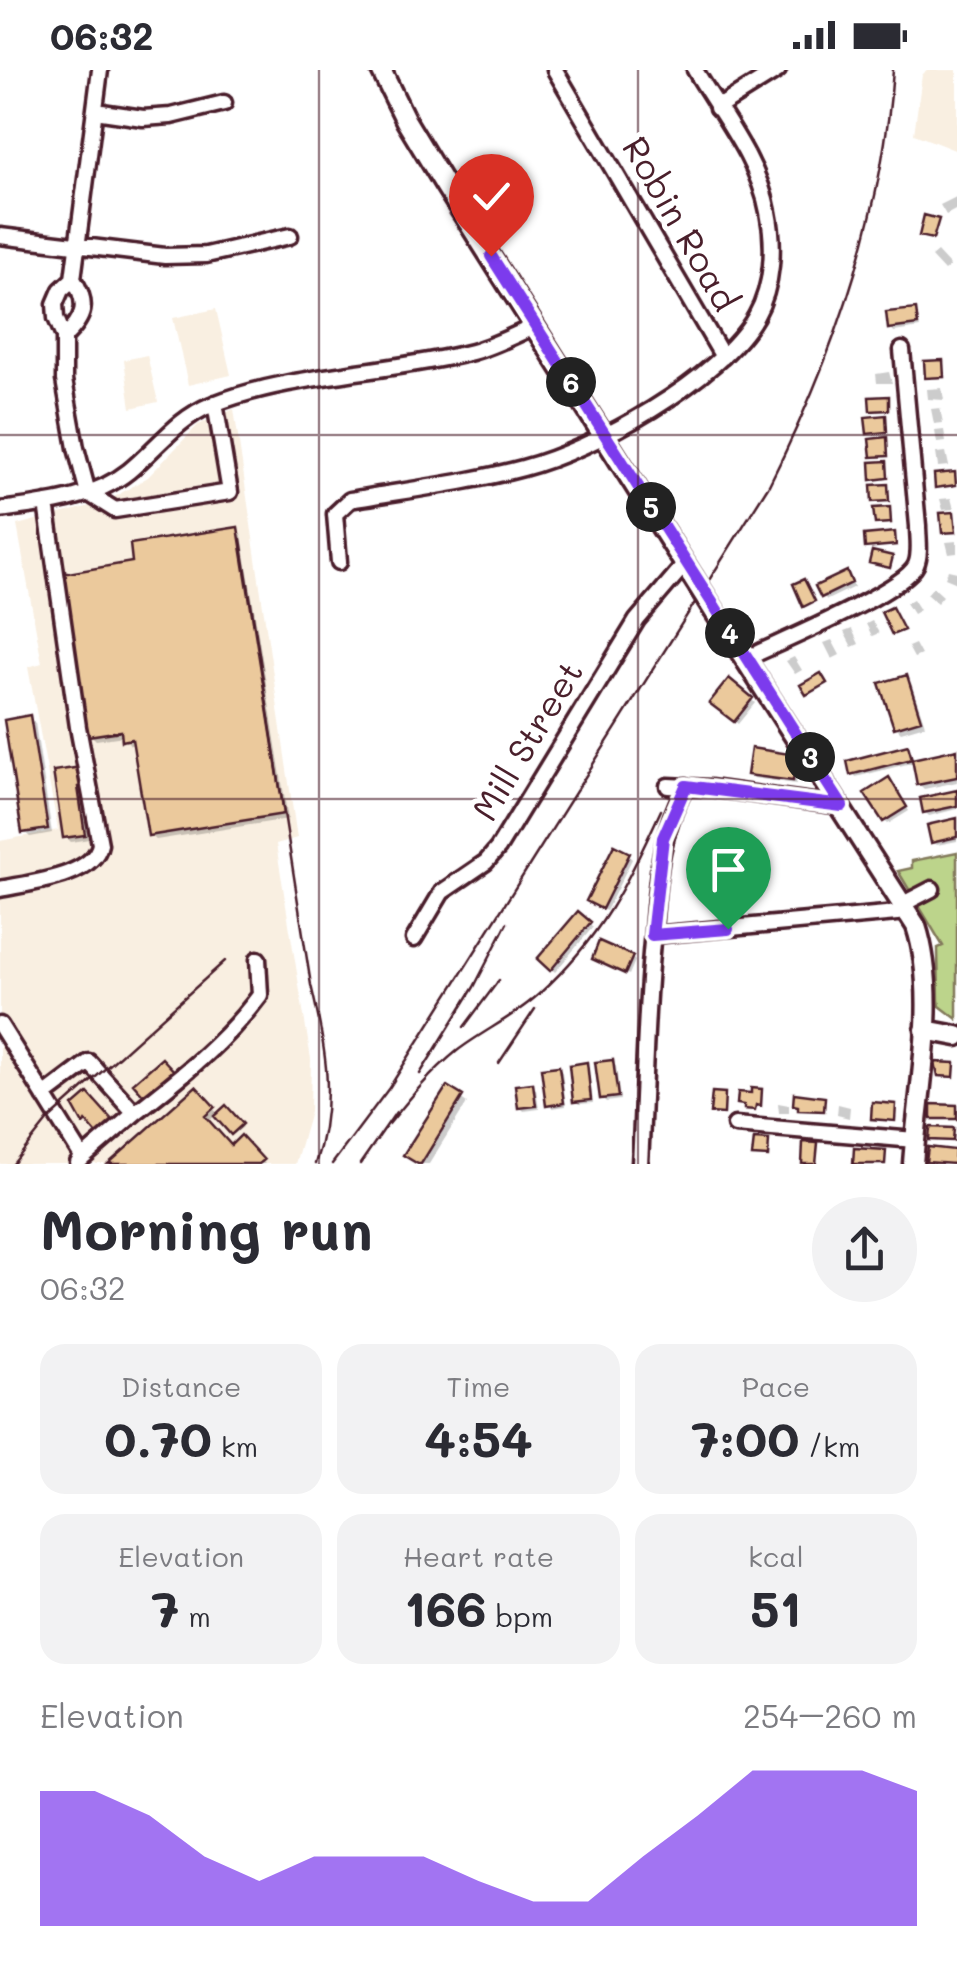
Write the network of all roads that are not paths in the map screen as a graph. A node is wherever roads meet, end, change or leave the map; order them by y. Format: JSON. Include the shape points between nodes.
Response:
{"nodes":[{"id":1,"x":100,"y":70,"type":"edge"},
{"id":2,"x":380,"y":70,"type":"edge"},
{"id":3,"x":554,"y":70,"type":"edge"},
{"id":4,"x":695,"y":70,"type":"edge"},
{"id":5,"x":778,"y":70,"type":"edge"},
{"id":6,"x":224,"y":103,"type":"dead end"},
{"id":7,"x":718,"y":108,"type":"junction"},
{"id":8,"x":95,"y":111,"type":"junction"},
{"id":9,"x":0,"y":236,"type":"edge"},
{"id":10,"x":290,"y":236,"type":"dead end"},
{"id":11,"x":77,"y":246,"type":"junction"},
{"id":12,"x":73,"y":279,"type":"junction"},
{"id":13,"x":535,"y":326,"type":"junction"},
{"id":14,"x":64,"y":337,"type":"junction"},
{"id":15,"x":902,"y":350,"type":"dead end"},
{"id":16,"x":724,"y":357,"type":"junction"},
{"id":17,"x":215,"y":403,"type":"junction"},
{"id":18,"x":605,"y":435,"type":"junction"},
{"id":19,"x":88,"y":494,"type":"junction"},
{"id":20,"x":46,"y":503,"type":"junction"},
{"id":21,"x":0,"y":510,"type":"edge"},
{"id":22,"x":339,"y":562,"type":"dead end"},
{"id":23,"x":689,"y":570,"type":"junction"},
{"id":24,"x":747,"y":658,"type":"junction"},
{"id":25,"x":668,"y":786,"type":"dead end"},
{"id":26,"x":686,"y":786,"type":"junction"},
{"id":27,"x":842,"y":806,"type":"junction"},
{"id":28,"x":0,"y":889,"type":"edge"},
{"id":29,"x":932,"y":889,"type":"dead end"},
{"id":30,"x":905,"y":908,"type":"junction"},
{"id":31,"x":652,"y":935,"type":"junction"},
{"id":32,"x":414,"y":940,"type":"dead end"},
{"id":33,"x":258,"y":959,"type":"dead end"},
{"id":34,"x":0,"y":1025,"type":"edge"},
{"id":35,"x":924,"y":1030,"type":"junction"},
{"id":36,"x":957,"y":1036,"type":"edge"},
{"id":37,"x":44,"y":1096,"type":"junction"},
{"id":38,"x":136,"y":1113,"type":"junction"},
{"id":39,"x":735,"y":1124,"type":"dead end"},
{"id":40,"x":914,"y":1140,"type":"junction"},
{"id":41,"x":80,"y":1161,"type":"edge"},
{"id":42,"x":640,"y":1164,"type":"edge"},
{"id":43,"x":913,"y":1164,"type":"edge"}],
"edges":[{"from":1,"to":8,"type":"street"},
{"from":2,"to":13,"type":"main road"},
{"from":3,"to":16,"type":"street","name":"Robin Road"},
{"from":4,"to":7,"type":"street"},
{"from":5,"to":7,"type":"street"},
{"from":6,"to":8,"type":"street","via":[[143,118]]},
{"from":7,"to":16,"type":"street","via":[[760,183],[772,238],[762,303]]},
{"from":8,"to":11,"type":"street"},
{"from":9,"to":11,"type":"street"},
{"from":10,"to":11,"type":"street","via":[[206,255]]},
{"from":11,"to":12,"type":"street"},
{"from":12,"to":14,"type":"street","via":[[55,304]]},
{"from":12,"to":14,"type":"street","via":[[84,310]]},
{"from":13,"to":17,"type":"street","via":[[470,352]]},
{"from":13,"to":18,"type":"main road"},
{"from":14,"to":19,"type":"street","via":[[64,380]]},
{"from":15,"to":24,"type":"street","via":[[918,526],[914,568],[885,591]]},
{"from":16,"to":18,"type":"street"},
{"from":17,"to":19,"type":"street"},
{"from":17,"to":19,"type":"street","via":[[230,492],[115,510]]},
{"from":18,"to":22,"type":"street","via":[[523,468],[350,500],[334,514]]},
{"from":18,"to":23,"type":"main road"},
{"from":19,"to":20,"type":"street"},
{"from":20,"to":21,"type":"street"},
{"from":20,"to":28,"type":"street","via":[[100,844],[86,865],[66,874]]},
{"from":23,"to":24,"type":"main road","bridge":true},
{"from":23,"to":32,"type":"street","name":"Mill Street","via":[[637,620],[498,848],[442,892]]},
{"from":24,"to":27,"type":"main road"},
{"from":25,"to":26,"type":"street"},
{"from":26,"to":27,"type":"street"},
{"from":26,"to":31,"type":"street","via":[[663,838]]},
{"from":27,"to":30,"type":"main road"},
{"from":29,"to":30,"type":"street"},
{"from":30,"to":31,"type":"street"},
{"from":30,"to":35,"type":"main road","via":[[925,954]]},
{"from":31,"to":42,"type":"street"},
{"from":33,"to":38,"type":"street","via":[[260,995],[244,1017]]},
{"from":34,"to":37,"type":"street"},
{"from":35,"to":36,"type":"main road"},
{"from":35,"to":40,"type":"main road"},
{"from":37,"to":38,"type":"street","via":[[89,1062]]},
{"from":37,"to":41,"type":"street"},
{"from":38,"to":41,"type":"street"},
{"from":39,"to":40,"type":"street"},
{"from":40,"to":43,"type":"main road"}]}
